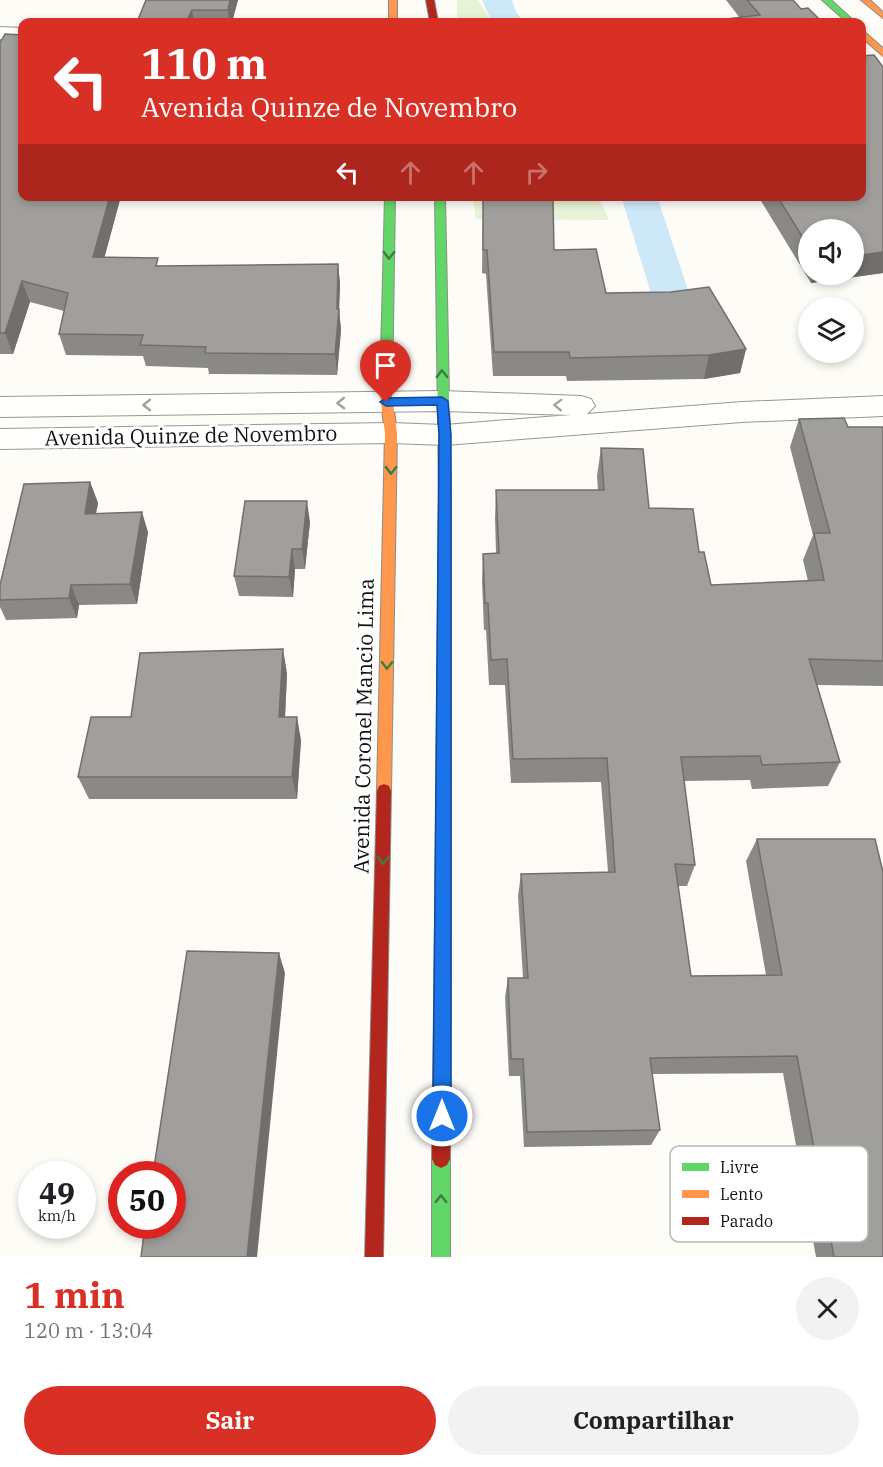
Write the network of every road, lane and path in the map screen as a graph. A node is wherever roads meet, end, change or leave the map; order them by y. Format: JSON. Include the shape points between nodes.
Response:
{"nodes":[{"id":1,"x":393,"y":0,"type":"edge"},
{"id":2,"x":430,"y":0,"type":"edge"},
{"id":3,"x":826,"y":0,"type":"edge"},
{"id":4,"x":866,"y":0,"type":"edge"},
{"id":5,"x":883,"y":16,"type":"edge"},
{"id":6,"x":393,"y":18,"type":"edge"},
{"id":7,"x":433,"y":18,"type":"edge"},
{"id":8,"x":846,"y":18,"type":"edge"},
{"id":9,"x":0,"y":33,"type":"edge"},
{"id":10,"x":18,"y":34,"type":"edge"},
{"id":11,"x":866,"y":37,"type":"edge"},
{"id":12,"x":883,"y":53,"type":"edge"},
{"id":13,"x":390,"y":201,"type":"edge"},
{"id":14,"x":440,"y":201,"type":"edge"},
{"id":15,"x":442,"y":401,"type":"junction"},
{"id":16,"x":386,"y":402,"type":"junction"},
{"id":17,"x":883,"y":406,"type":"edge"},
{"id":18,"x":0,"y":407,"type":"edge"},
{"id":19,"x":742,"y":412,"type":"junction"},
{"id":20,"x":391,"y":433,"type":"junction"},
{"id":21,"x":445,"y":435,"type":"junction"},
{"id":22,"x":0,"y":439,"type":"edge"},
{"id":23,"x":374,"y":1257,"type":"edge"},
{"id":24,"x":441,"y":1257,"type":"edge"}],
"edges":[{"from":1,"to":6,"type":"main road"},
{"from":2,"to":7,"type":"main road"},
{"from":3,"to":8,"type":"main road"},
{"from":4,"to":5,"type":"main road"},
{"from":9,"to":10,"type":"street"},
{"from":11,"to":12,"type":"main road"},
{"from":13,"to":16,"type":"main road","name":"Avenida Coronel Mancio Lima","one_way":true},
{"from":15,"to":14,"type":"main road","one_way":true},
{"from":15,"to":16,"type":"street","name":"Avenida Quinze de Novembro"},
{"from":19,"to":15,"type":"street","name":"Avenida Quinze de Novembro","one_way":true},
{"from":15,"to":21,"type":"main road"},
{"from":16,"to":18,"type":"street","name":"Avenida Quinze de Novembro","one_way":true},
{"from":16,"to":20,"type":"main road","name":"Avenida Coronel Mancio Lima"},
{"from":17,"to":19,"type":"street","name":"Avenida Quinze de Novembro"},
{"from":19,"to":21,"type":"street","name":"Avenida Quinze de Novembro"},
{"from":20,"to":21,"type":"street","name":"Avenida Quinze de Novembro"},
{"from":20,"to":22,"type":"street","name":"Avenida Quinze de Novembro"},
{"from":20,"to":23,"type":"main road","name":"Avenida Coronel Mancio Lima","one_way":true},
{"from":24,"to":21,"type":"main road","one_way":true}]}
